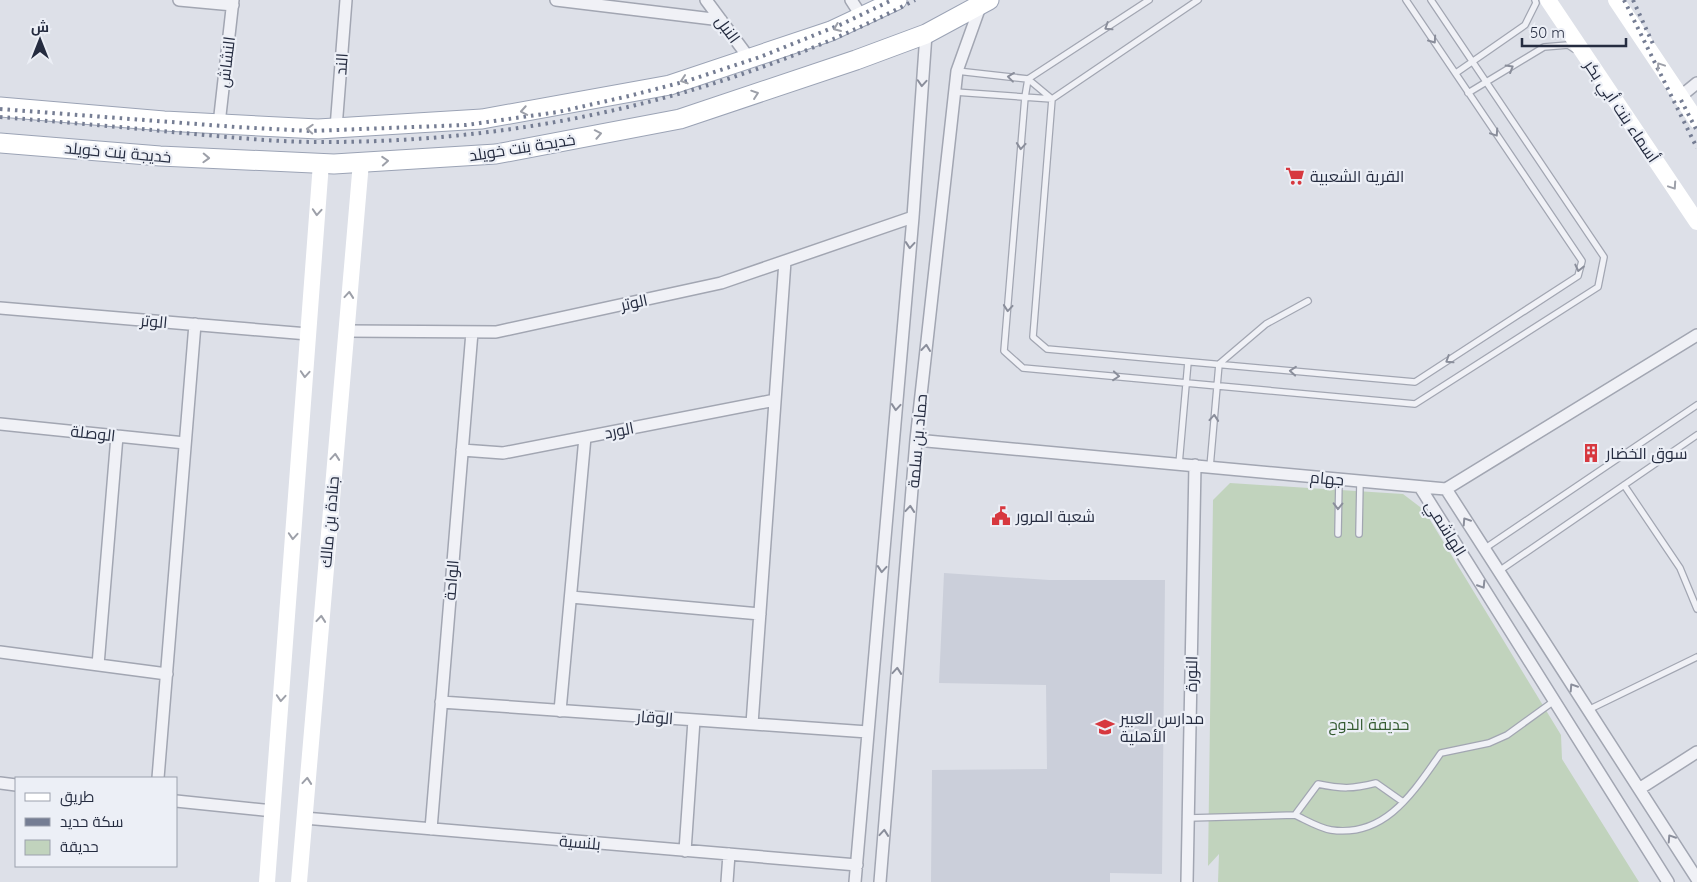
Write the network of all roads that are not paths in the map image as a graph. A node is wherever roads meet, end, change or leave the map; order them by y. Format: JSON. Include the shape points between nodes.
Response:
{"nodes":[{"id":1,"x":179,"y":0,"type":"edge"},
{"id":2,"x":346,"y":0,"type":"edge"},
{"id":3,"x":556,"y":0,"type":"edge"},
{"id":4,"x":706,"y":0,"type":"edge"},
{"id":5,"x":850,"y":0,"type":"edge"},
{"id":6,"x":897,"y":0,"type":"edge"},
{"id":7,"x":1149,"y":0,"type":"edge"},
{"id":8,"x":1198,"y":0,"type":"edge"},
{"id":9,"x":1406,"y":0,"type":"edge"},
{"id":10,"x":1431,"y":0,"type":"edge"},
{"id":11,"x":1535,"y":0,"type":"edge"},
{"id":12,"x":1548,"y":0,"type":"edge"},
{"id":13,"x":1616,"y":0,"type":"edge"},
{"id":14,"x":233,"y":2,"type":"edge"},
{"id":15,"x":985,"y":2,"type":"edge"},
{"id":16,"x":862,"y":17,"type":"junction"},
{"id":17,"x":721,"y":20,"type":"junction"},
{"id":18,"x":926,"y":34,"type":"junction"},
{"id":19,"x":749,"y":58,"type":"junction"},
{"id":20,"x":1588,"y":60,"type":"junction"},
{"id":21,"x":1472,"y":61,"type":"junction"},
{"id":22,"x":956,"y":71,"type":"junction"},
{"id":23,"x":1456,"y":73,"type":"junction"},
{"id":24,"x":1028,"y":79,"type":"junction"},
{"id":25,"x":1486,"y":82,"type":"junction"},
{"id":26,"x":1697,"y":84,"type":"edge"},
{"id":27,"x":955,"y":92,"type":"junction"},
{"id":28,"x":1468,"y":93,"type":"junction"},
{"id":29,"x":1680,"y":96,"type":"junction"},
{"id":30,"x":1025,"y":97,"type":"junction"},
{"id":31,"x":1052,"y":100,"type":"junction"},
{"id":32,"x":0,"y":107,"type":"edge"},
{"id":33,"x":1697,"y":121,"type":"edge"},
{"id":34,"x":219,"y":124,"type":"junction"},
{"id":35,"x":336,"y":128,"type":"junction"},
{"id":36,"x":0,"y":142,"type":"edge"},
{"id":37,"x":361,"y":162,"type":"junction"},
{"id":38,"x":320,"y":163,"type":"junction"},
{"id":39,"x":913,"y":217,"type":"junction"},
{"id":40,"x":1697,"y":222,"type":"edge"},
{"id":41,"x":785,"y":261,"type":"junction"},
{"id":42,"x":1308,"y":301,"type":"dead end"},
{"id":43,"x":0,"y":308,"type":"edge"},
{"id":44,"x":195,"y":324,"type":"junction"},
{"id":45,"x":346,"y":331,"type":"junction"},
{"id":46,"x":472,"y":332,"type":"junction"},
{"id":47,"x":308,"y":334,"type":"junction"},
{"id":48,"x":1697,"y":336,"type":"edge"},
{"id":49,"x":1188,"y":362,"type":"junction"},
{"id":50,"x":1219,"y":364,"type":"junction"},
{"id":51,"x":1186,"y":383,"type":"junction"},
{"id":52,"x":1217,"y":386,"type":"junction"},
{"id":53,"x":775,"y":400,"type":"junction"},
{"id":54,"x":1697,"y":405,"type":"edge"},
{"id":55,"x":0,"y":424,"type":"edge"},
{"id":56,"x":1697,"y":435,"type":"edge"},
{"id":57,"x":117,"y":436,"type":"junction"},
{"id":58,"x":585,"y":437,"type":"junction"},
{"id":59,"x":916,"y":440,"type":"junction"},
{"id":60,"x":186,"y":443,"type":"junction"},
{"id":61,"x":462,"y":450,"type":"junction"},
{"id":62,"x":1178,"y":464,"type":"junction"},
{"id":63,"x":1195,"y":465,"type":"junction"},
{"id":64,"x":1210,"y":467,"type":"junction"},
{"id":65,"x":1339,"y":479,"type":"junction"},
{"id":66,"x":1360,"y":481,"type":"junction"},
{"id":67,"x":1624,"y":485,"type":"junction"},
{"id":68,"x":1446,"y":489,"type":"junction"},
{"id":69,"x":1338,"y":534,"type":"dead end"},
{"id":70,"x":1359,"y":534,"type":"dead end"},
{"id":71,"x":1484,"y":548,"type":"junction"},
{"id":72,"x":1499,"y":571,"type":"junction"},
{"id":73,"x":571,"y":597,"type":"junction"},
{"id":74,"x":1697,"y":609,"type":"edge"},
{"id":75,"x":760,"y":614,"type":"junction"},
{"id":76,"x":0,"y":652,"type":"edge"},
{"id":77,"x":1697,"y":656,"type":"edge"},
{"id":78,"x":98,"y":665,"type":"junction"},
{"id":79,"x":167,"y":674,"type":"junction"},
{"id":80,"x":1554,"y":701,"type":"junction"},
{"id":81,"x":441,"y":702,"type":"junction"},
{"id":82,"x":560,"y":710,"type":"junction"},
{"id":83,"x":1588,"y":710,"type":"junction"},
{"id":84,"x":694,"y":720,"type":"junction"},
{"id":85,"x":752,"y":724,"type":"junction"},
{"id":86,"x":868,"y":732,"type":"junction"},
{"id":87,"x":1697,"y":752,"type":"edge"},
{"id":88,"x":158,"y":777,"type":"edge"},
{"id":89,"x":0,"y":783,"type":"edge"},
{"id":90,"x":15,"y":785,"type":"edge"},
{"id":91,"x":1639,"y":789,"type":"junction"},
{"id":92,"x":178,"y":801,"type":"edge"},
{"id":93,"x":1403,"y":802,"type":"junction"},
{"id":94,"x":273,"y":811,"type":"junction"},
{"id":95,"x":1295,"y":815,"type":"junction"},
{"id":96,"x":304,"y":818,"type":"junction"},
{"id":97,"x":1188,"y":818,"type":"junction"},
{"id":98,"x":431,"y":829,"type":"junction"},
{"id":99,"x":685,"y":851,"type":"junction"},
{"id":100,"x":730,"y":854,"type":"junction"},
{"id":101,"x":857,"y":865,"type":"junction"},
{"id":102,"x":1697,"y":880,"type":"edge"},
{"id":103,"x":267,"y":882,"type":"edge"},
{"id":104,"x":299,"y":882,"type":"edge"},
{"id":105,"x":727,"y":882,"type":"edge"},
{"id":106,"x":856,"y":882,"type":"edge"},
{"id":107,"x":880,"y":882,"type":"edge"},
{"id":108,"x":1187,"y":882,"type":"edge"},
{"id":109,"x":1668,"y":882,"type":"edge"}],
"edges":[{"from":1,"to":14,"type":"street"},
{"from":2,"to":35,"type":"street","name":"الند"},
{"from":3,"to":17,"type":"street"},
{"from":4,"to":17,"type":"street","name":"النبل"},
{"from":5,"to":16,"type":"street"},
{"from":6,"to":16,"type":"main road","name":"خديجة بنت خويلد"},
{"from":7,"to":24,"type":"lane","one_way":true},
{"from":8,"to":31,"type":"lane"},
{"from":9,"to":23,"type":"lane","one_way":true},
{"from":10,"to":21,"type":"lane"},
{"from":11,"to":21,"type":"lane","via":[[1525,25]]},
{"from":12,"to":20,"type":"street","name":"أسماء بنت أبي بكر"},
{"from":29,"to":13,"type":"street","one_way":true},
{"from":14,"to":34,"type":"street","name":"النشاش"},
{"from":15,"to":18,"type":"main road","name":"خديجة بنت خويلد"},
{"from":15,"to":22,"type":"street","name":"حماد بن سلمة"},
{"from":16,"to":19,"type":"main road","name":"خديجة بنت خويلد","one_way":true,"via":[[831,31]]},
{"from":17,"to":19,"type":"street","name":"النبل"},
{"from":37,"to":18,"type":"main road","name":"خديجة بنت خويلد","one_way":true,"via":[[496,154],[680,119]]},
{"from":18,"to":39,"type":"street","name":"حماد بن سلمة","one_way":true},
{"from":19,"to":35,"type":"main road","name":"خديجة بنت خويلد","one_way":true,"via":[[670,85],[482,119]]},
{"from":25,"to":20,"type":"lane","one_way":true,"via":[[1544,47],[1568,45]]},
{"from":20,"to":40,"type":"street","name":"أسماء بنت أبي بكر","one_way":true},
{"from":21,"to":23,"type":"lane"},
{"from":21,"to":25,"type":"lane"},
{"from":24,"to":22,"type":"lane","one_way":true},
{"from":22,"to":27,"type":"street","name":"حماد بن سلمة"},
{"from":23,"to":28,"type":"lane"},
{"from":24,"to":30,"type":"lane"},
{"from":24,"to":31,"type":"lane"},
{"from":25,"to":28,"type":"lane"},
{"from":25,"to":52,"type":"lane","via":[[1604,257],[1598,287],[1415,404]]},
{"from":26,"to":29,"type":"street"},
{"from":27,"to":30,"type":"lane"},
{"from":59,"to":27,"type":"street","name":"حماد بن سلمة","one_way":true},
{"from":28,"to":50,"type":"lane","one_way":true,"via":[[1582,261],[1578,276],[1415,382]]},
{"from":29,"to":33,"type":"street"},
{"from":30,"to":31,"type":"lane"},
{"from":30,"to":51,"type":"lane","one_way":true,"via":[[1004,352],[1023,368]]},
{"from":31,"to":49,"type":"lane","via":[[1033,337],[1047,349]]},
{"from":32,"to":34,"type":"main road","name":"خديجة بنت خويلد"},
{"from":35,"to":34,"type":"main road","name":"خديجة بنت خويلد","one_way":true},
{"from":36,"to":38,"type":"main road","name":"خديجة بنت خويلد","one_way":true,"via":[[160,156]]},
{"from":37,"to":38,"type":"main road","name":"خديجة بنت خويلد"},
{"from":45,"to":37,"type":"street","name":"جنادة بن مالك","one_way":true},
{"from":38,"to":47,"type":"street","name":"جنادة بن مالك","one_way":true},
{"from":39,"to":41,"type":"street","name":"الوتر"},
{"from":39,"to":86,"type":"street","name":"حماد بن سلمة","one_way":true},
{"from":41,"to":46,"type":"street","name":"الوتر","via":[[721,283],[496,332]]},
{"from":41,"to":53,"type":"street"},
{"from":42,"to":50,"type":"lane","via":[[1266,324]]},
{"from":43,"to":44,"type":"street","name":"الوتر"},
{"from":44,"to":47,"type":"street","name":"الوتر"},
{"from":44,"to":60,"type":"street"},
{"from":45,"to":46,"type":"street","name":"الوتر"},
{"from":96,"to":45,"type":"street","name":"جنادة بن مالك","one_way":true},
{"from":46,"to":61,"type":"street","name":"الواحة"},
{"from":47,"to":94,"type":"street","name":"جنادة بن مالك","one_way":true},
{"from":48,"to":68,"type":"street"},
{"from":49,"to":50,"type":"lane"},
{"from":49,"to":51,"type":"lane"},
{"from":50,"to":52,"type":"lane"},
{"from":51,"to":52,"type":"lane"},
{"from":51,"to":62,"type":"lane"},
{"from":64,"to":52,"type":"lane","one_way":true},
{"from":53,"to":58,"type":"street","name":"الورد"},
{"from":53,"to":75,"type":"street"},
{"from":54,"to":71,"type":"lane"},
{"from":55,"to":57,"type":"street","name":"الوصلة"},
{"from":56,"to":67,"type":"lane"},
{"from":57,"to":60,"type":"street","name":"الوصلة"},
{"from":57,"to":78,"type":"street"},
{"from":58,"to":61,"type":"street","name":"الورد","via":[[503,453]]},
{"from":58,"to":73,"type":"street"},
{"from":59,"to":62,"type":"street","name":"جهام"},
{"from":107,"to":59,"type":"street","name":"حماد بن سلمة","one_way":true},
{"from":60,"to":79,"type":"street"},
{"from":61,"to":81,"type":"street","name":"الواحة"},
{"from":62,"to":63,"type":"street","name":"جهام"},
{"from":63,"to":64,"type":"street","name":"جهام"},
{"from":63,"to":97,"type":"street","name":"النورة"},
{"from":64,"to":65,"type":"street","name":"جهام"},
{"from":65,"to":66,"type":"street","name":"جهام"},
{"from":65,"to":69,"type":"lane","one_way":true},
{"from":66,"to":68,"type":"street","name":"جهام"},
{"from":66,"to":70,"type":"lane"},
{"from":67,"to":72,"type":"lane"},
{"from":67,"to":74,"type":"lane","via":[[1680,568]]},
{"from":71,"to":68,"type":"street","name":"الهاشمي","one_way":true},
{"from":68,"to":80,"type":"street","name":"الهاشمي","one_way":true,"via":[[1420,487]]},
{"from":71,"to":72,"type":"street","name":"الهاشمي"},
{"from":83,"to":72,"type":"street","name":"الهاشمي","one_way":true},
{"from":73,"to":75,"type":"street"},
{"from":73,"to":82,"type":"street"},
{"from":75,"to":85,"type":"street"},
{"from":76,"to":78,"type":"street"},
{"from":77,"to":83,"type":"lane"},
{"from":78,"to":79,"type":"street"},
{"from":79,"to":88,"type":"street"},
{"from":80,"to":93,"type":"lane","via":[[1507,735],[1489,743],[1441,752]]},
{"from":80,"to":109,"type":"street","name":"الهاشمي"},
{"from":81,"to":82,"type":"street","name":"الوقار"},
{"from":81,"to":98,"type":"street","name":"الواحة"},
{"from":82,"to":84,"type":"street","name":"الوقار"},
{"from":83,"to":91,"type":"street","name":"الهاشمي"},
{"from":84,"to":85,"type":"street","name":"الوقار"},
{"from":84,"to":99,"type":"street"},
{"from":85,"to":86,"type":"street","name":"الوقار"},
{"from":86,"to":101,"type":"street","name":"حماد بن سلمة"},
{"from":87,"to":91,"type":"street"},
{"from":89,"to":90,"type":"street"},
{"from":102,"to":91,"type":"street","name":"الهاشمي","one_way":true},
{"from":92,"to":94,"type":"street"},
{"from":93,"to":95,"type":"lane","via":[[1380,822],[1356,829],[1331,830]]},
{"from":93,"to":95,"type":"lane","via":[[1376,783],[1356,788],[1318,784]]},
{"from":94,"to":103,"type":"street","name":"جنادة بن مالك"},
{"from":95,"to":97,"type":"lane"},
{"from":96,"to":98,"type":"street","name":"بلنسية"},
{"from":96,"to":104,"type":"street","name":"جنادة بن مالك"},
{"from":97,"to":108,"type":"street","name":"النورة"},
{"from":98,"to":99,"type":"street","name":"بلنسية"},
{"from":99,"to":100,"type":"street","name":"بلنسية"},
{"from":100,"to":101,"type":"street","name":"بلنسية"},
{"from":100,"to":105,"type":"street"},
{"from":101,"to":106,"type":"street","name":"حماد بن سلمة"}]}
